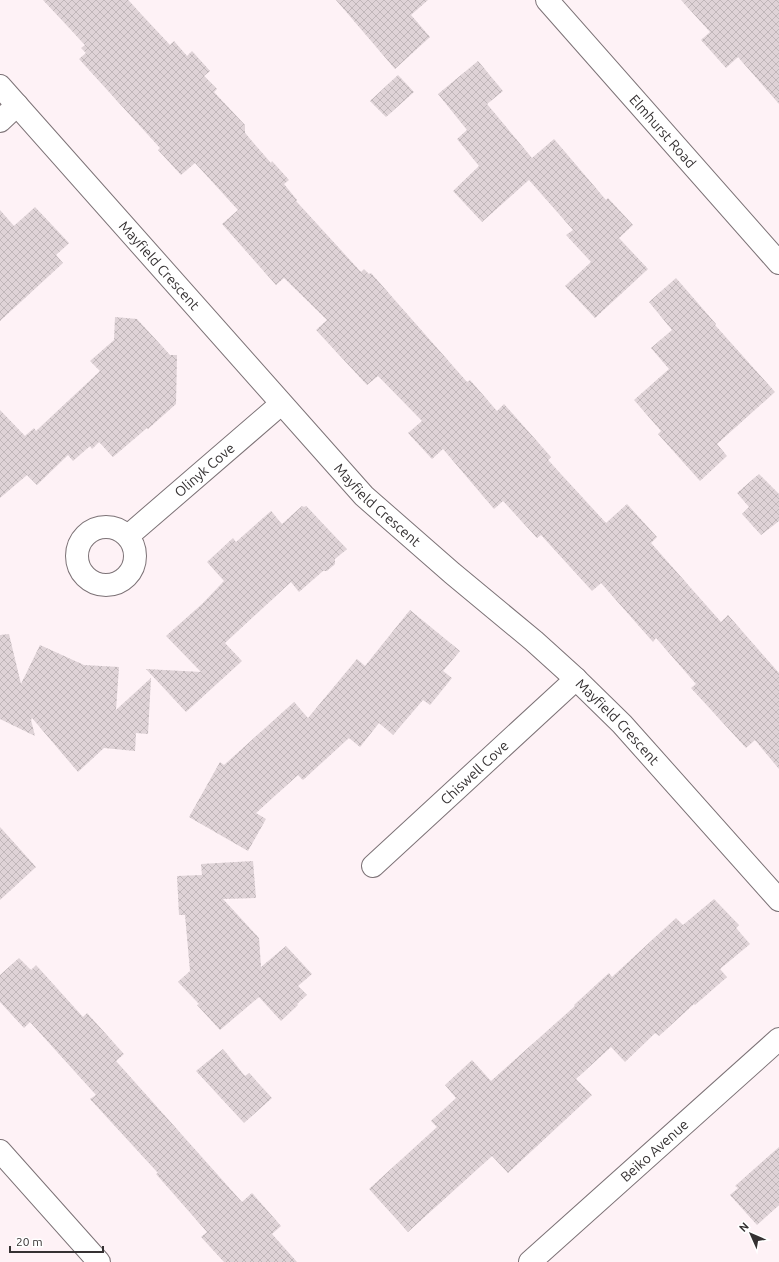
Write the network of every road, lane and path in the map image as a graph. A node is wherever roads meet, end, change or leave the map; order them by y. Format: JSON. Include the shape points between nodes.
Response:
{"nodes":[{"id":1,"x":547,"y":0,"type":"edge"},
{"id":2,"x":0,"y":86,"type":"edge"},
{"id":3,"x":18,"y":105,"type":"junction"},
{"id":4,"x":0,"y":121,"type":"edge"},
{"id":5,"x":779,"y":263,"type":"edge"},
{"id":6,"x":280,"y":404,"type":"junction"},
{"id":7,"x":128,"y":536,"type":"dead end"},
{"id":8,"x":576,"y":680,"type":"junction"},
{"id":9,"x":373,"y":866,"type":"dead end"},
{"id":10,"x":779,"y":900,"type":"edge"},
{"id":11,"x":779,"y":1038,"type":"edge"},
{"id":12,"x":3,"y":1161,"type":"edge"},
{"id":13,"x":98,"y":1262,"type":"edge"},
{"id":14,"x":530,"y":1262,"type":"edge"}],
"edges":[{"from":1,"to":5,"type":"street","name":"Elmhurst Road"},
{"from":2,"to":3,"type":"street","name":"Mayfield Crescent"},
{"from":3,"to":4,"type":"street"},
{"from":3,"to":6,"type":"street","name":"Mayfield Crescent"},
{"from":6,"to":7,"type":"street","name":"Olinyk Cove"},
{"from":6,"to":8,"type":"street","name":"Mayfield Crescent","via":[[364,496]]},
{"from":8,"to":9,"type":"street","name":"Chiswell Cove"},
{"from":8,"to":10,"type":"street","name":"Mayfield Crescent","via":[[622,724]]},
{"from":11,"to":14,"type":"street","name":"Beiko Avenue"},
{"from":12,"to":13,"type":"street"}]}
